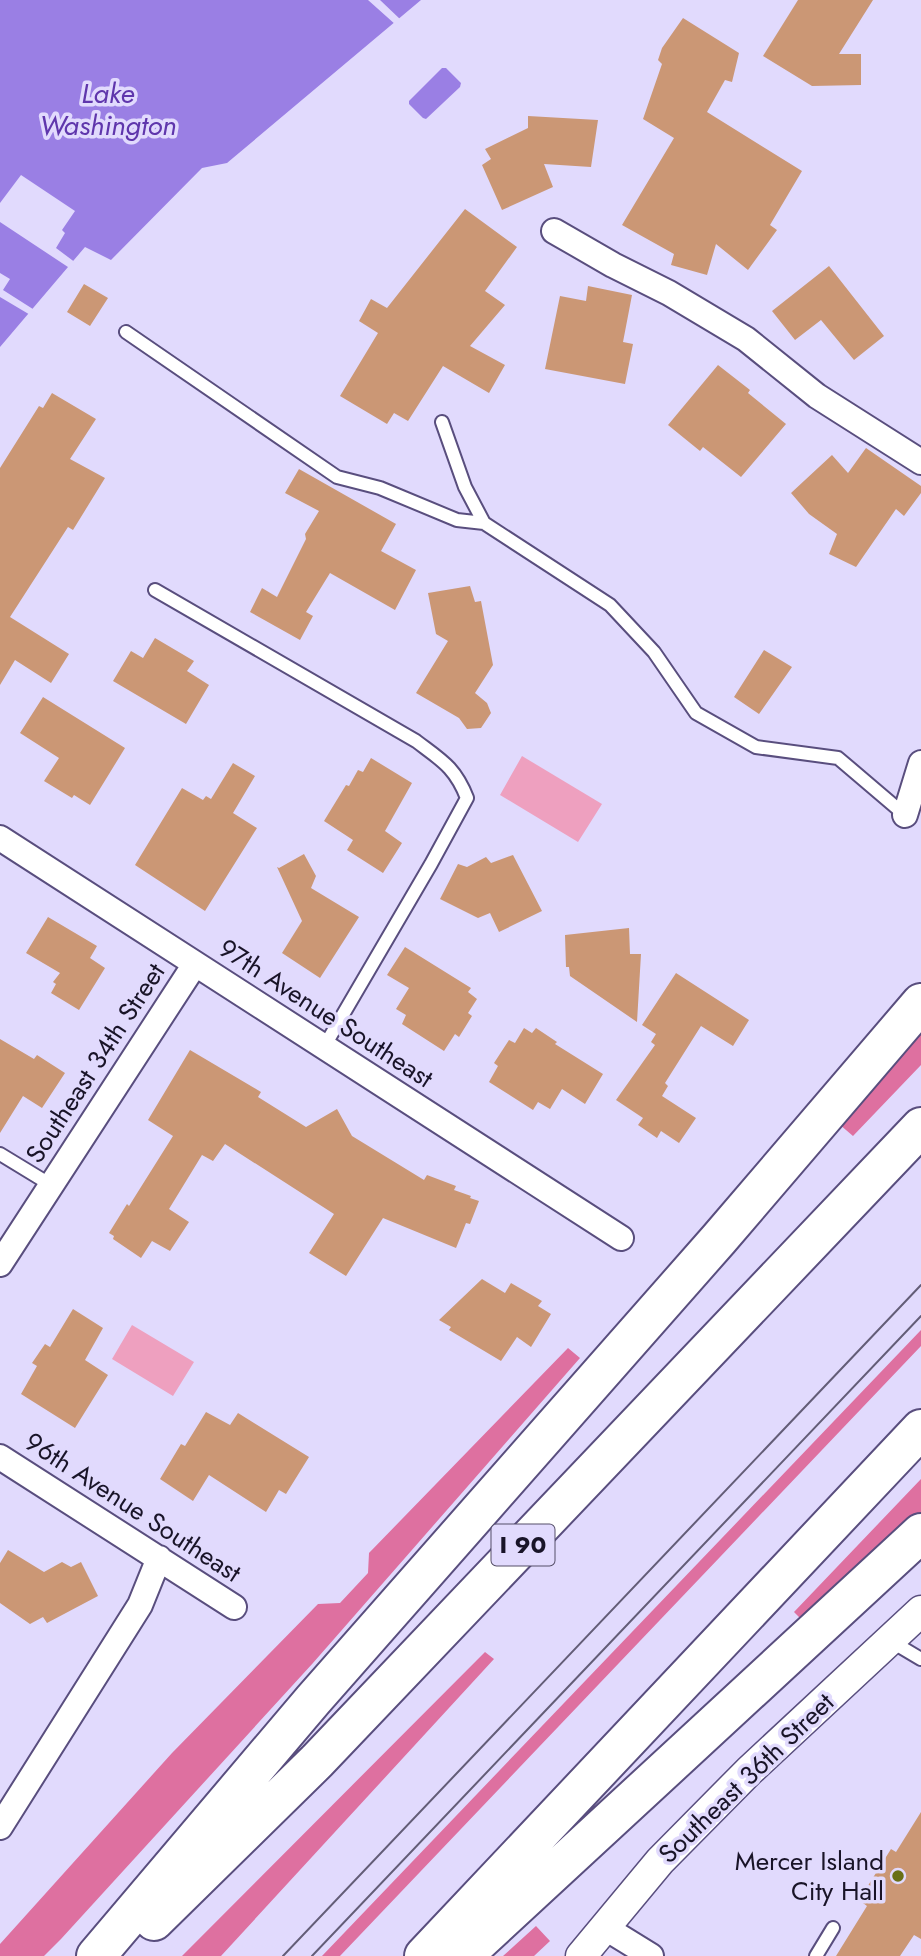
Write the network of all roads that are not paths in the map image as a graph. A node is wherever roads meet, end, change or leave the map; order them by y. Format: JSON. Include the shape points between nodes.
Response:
{"nodes":[{"id":1,"x":554,"y":231,"type":"dead end"},
{"id":2,"x":126,"y":332,"type":"dead end"},
{"id":3,"x":442,"y":422,"type":"dead end"},
{"id":4,"x":921,"y":462,"type":"edge"},
{"id":5,"x":484,"y":523,"type":"junction"},
{"id":6,"x":155,"y":590,"type":"dead end"},
{"id":7,"x":921,"y":763,"type":"edge"},
{"id":8,"x":905,"y":815,"type":"joint"},
{"id":9,"x":0,"y":838,"type":"edge"},
{"id":10,"x":195,"y":964,"type":"junction"},
{"id":11,"x":921,"y":1003,"type":"edge"},
{"id":12,"x":324,"y":1047,"type":"junction"},
{"id":13,"x":921,"y":1127,"type":"edge"},
{"id":14,"x":0,"y":1154,"type":"edge"},
{"id":15,"x":51,"y":1185,"type":"junction"},
{"id":16,"x":621,"y":1238,"type":"dead end"},
{"id":17,"x":0,"y":1264,"type":"edge"},
{"id":18,"x":921,"y":1429,"type":"edge"},
{"id":19,"x":0,"y":1457,"type":"edge"},
{"id":20,"x":921,"y":1533,"type":"edge"},
{"id":21,"x":159,"y":1558,"type":"junction"},
{"id":22,"x":234,"y":1607,"type":"dead end"},
{"id":23,"x":921,"y":1611,"type":"edge"},
{"id":24,"x":889,"y":1640,"type":"junction"},
{"id":25,"x":921,"y":1659,"type":"edge"},
{"id":26,"x":0,"y":1827,"type":"edge"},
{"id":27,"x":604,"y":1927,"type":"junction"},
{"id":28,"x":833,"y":1928,"type":"dead end"},
{"id":29,"x":96,"y":1956,"type":"edge"},
{"id":30,"x":118,"y":1956,"type":"edge"},
{"id":31,"x":424,"y":1956,"type":"edge"},
{"id":32,"x":463,"y":1956,"type":"edge"},
{"id":33,"x":581,"y":1956,"type":"edge"},
{"id":34,"x":651,"y":1956,"type":"edge"},
{"id":35,"x":816,"y":1956,"type":"edge"}],
"edges":[{"from":1,"to":4,"type":"street","via":[[746,339],[817,396]]},
{"from":2,"to":5,"type":"lane","via":[[337,477],[380,488],[457,520]]},
{"from":3,"to":5,"type":"lane","via":[[465,487]]},
{"from":5,"to":8,"type":"lane","via":[[610,605],[654,652],[696,713],[756,747],[838,758]]},
{"from":6,"to":12,"type":"lane","via":[[416,741],[449,765],[467,798]]},
{"from":7,"to":8,"type":"street"},
{"from":9,"to":10,"type":"street","name":"97th Avenue Southeast"},
{"from":10,"to":12,"type":"street","name":"97th Avenue Southeast"},
{"from":10,"to":15,"type":"street","name":"Southeast 34th Street"},
{"from":11,"to":29,"type":"highway"},
{"from":12,"to":16,"type":"street","name":"97th Avenue Southeast"},
{"from":13,"to":30,"type":"highway","number":"I 90","via":[[317,1761]]},
{"from":14,"to":15,"type":"lane"},
{"from":15,"to":17,"type":"street","name":"Southeast 34th Street"},
{"from":18,"to":31,"type":"highway"},
{"from":19,"to":21,"type":"street","name":"96th Avenue Southeast"},
{"from":20,"to":32,"type":"highway"},
{"from":21,"to":22,"type":"street","name":"96th Avenue Southeast"},
{"from":21,"to":26,"type":"street","via":[[140,1605]]},
{"from":23,"to":24,"type":"street","name":"Southeast 36th Street"},
{"from":24,"to":25,"type":"lane"},
{"from":24,"to":27,"type":"street","name":"Southeast 36th Street","via":[[749,1771],[660,1861]]},
{"from":27,"to":33,"type":"street","name":"Southeast 36th Street"},
{"from":27,"to":34,"type":"street"},
{"from":28,"to":35,"type":"lane"}]}
